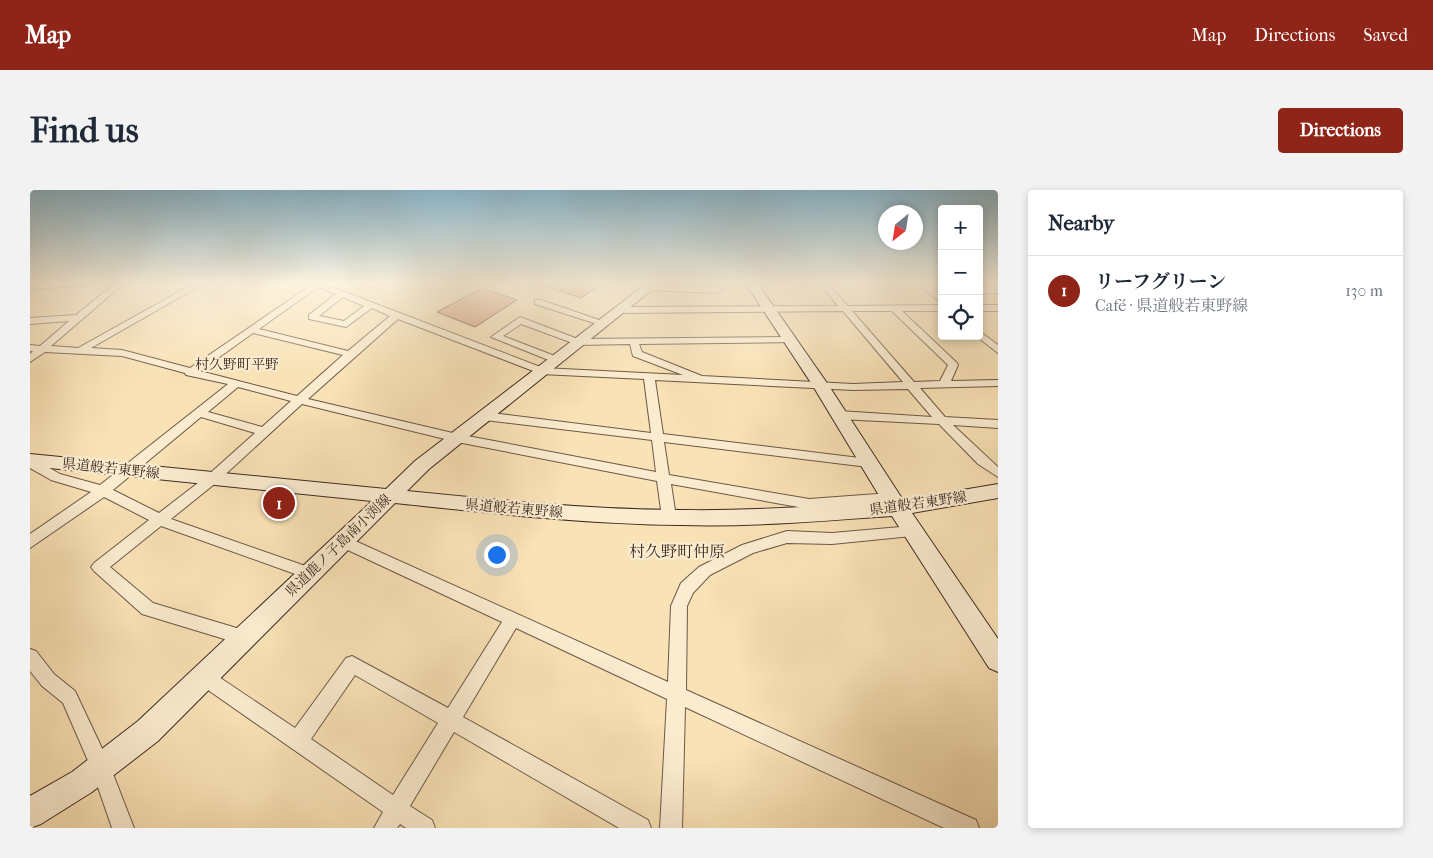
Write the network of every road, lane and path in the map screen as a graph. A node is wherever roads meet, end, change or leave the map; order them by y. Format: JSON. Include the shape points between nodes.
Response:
{"nodes":[{"id":1,"x":85,"y":314,"type":"edge"},
{"id":2,"x":146,"y":314,"type":"edge"},
{"id":3,"x":275,"y":314,"type":"edge"},
{"id":4,"x":316,"y":314,"type":"edge"},
{"id":5,"x":359,"y":314,"type":"edge"},
{"id":6,"x":398,"y":314,"type":"joint"},
{"id":7,"x":574,"y":314,"type":"edge"},
{"id":8,"x":615,"y":314,"type":"edge"},
{"id":9,"x":773,"y":314,"type":"edge"},
{"id":10,"x":850,"y":314,"type":"edge"},
{"id":11,"x":900,"y":314,"type":"edge"},
{"id":12,"x":80,"y":318,"type":"junction"},
{"id":13,"x":30,"y":321,"type":"edge"},
{"id":14,"x":602,"y":323,"type":"junction"},
{"id":15,"x":252,"y":330,"type":"junction"},
{"id":16,"x":983,"y":337,"type":"edge"},
{"id":17,"x":790,"y":340,"type":"junction"},
{"id":18,"x":998,"y":340,"type":"edge"},
{"id":19,"x":634,"y":341,"type":"junction"},
{"id":20,"x":580,"y":342,"type":"junction"},
{"id":21,"x":30,"y":348,"type":"edge"},
{"id":22,"x":44,"y":348,"type":"junction"},
{"id":23,"x":998,"y":350,"type":"edge"},
{"id":24,"x":79,"y":351,"type":"junction"},
{"id":25,"x":350,"y":354,"type":"junction"},
{"id":26,"x":30,"y":359,"type":"edge"},
{"id":27,"x":548,"y":365,"type":"junction"},
{"id":28,"x":190,"y":373,"type":"junction"},
{"id":29,"x":649,"y":378,"type":"junction"},
{"id":30,"x":707,"y":381,"type":"junction"},
{"id":31,"x":998,"y":383,"type":"edge"},
{"id":32,"x":235,"y":384,"type":"junction"},
{"id":33,"x":944,"y":385,"type":"junction"},
{"id":34,"x":821,"y":386,"type":"junction"},
{"id":35,"x":913,"y":386,"type":"junction"},
{"id":36,"x":300,"y":400,"type":"junction"},
{"id":37,"x":200,"y":413,"type":"junction"},
{"id":38,"x":839,"y":415,"type":"junction"},
{"id":39,"x":484,"y":416,"type":"junction"},
{"id":40,"x":942,"y":421,"type":"junction"},
{"id":41,"x":998,"y":424,"type":"edge"},
{"id":42,"x":264,"y":432,"type":"junction"},
{"id":43,"x":658,"y":437,"type":"junction"},
{"id":44,"x":457,"y":438,"type":"junction"},
{"id":45,"x":868,"y":462,"type":"junction"},
{"id":46,"x":32,"y":467,"type":"edge"},
{"id":47,"x":128,"y":469,"type":"junction"},
{"id":48,"x":998,"y":473,"type":"edge"},
{"id":49,"x":663,"y":477,"type":"junction"},
{"id":50,"x":212,"y":479,"type":"junction"},
{"id":51,"x":102,"y":491,"type":"junction"},
{"id":52,"x":998,"y":491,"type":"edge"},
{"id":53,"x":388,"y":496,"type":"junction"},
{"id":54,"x":895,"y":503,"type":"junction"},
{"id":55,"x":669,"y":517,"type":"junction"},
{"id":56,"x":160,"y":519,"type":"junction"},
{"id":57,"x":912,"y":531,"type":"junction"},
{"id":58,"x":342,"y":541,"type":"junction"},
{"id":59,"x":30,"y":542,"type":"edge"},
{"id":60,"x":310,"y":573,"type":"junction"},
{"id":61,"x":513,"y":618,"type":"junction"},
{"id":62,"x":244,"y":637,"type":"junction"},
{"id":63,"x":30,"y":657,"type":"edge"},
{"id":64,"x":998,"y":660,"type":"edge"},
{"id":65,"x":204,"y":677,"type":"junction"},
{"id":66,"x":677,"y":694,"type":"junction"},
{"id":67,"x":450,"y":719,"type":"junction"},
{"id":68,"x":298,"y":741,"type":"junction"},
{"id":69,"x":101,"y":768,"type":"junction"},
{"id":70,"x":397,"y":809,"type":"junction"},
{"id":71,"x":30,"y":812,"type":"edge"},
{"id":72,"x":123,"y":828,"type":"edge"},
{"id":73,"x":385,"y":828,"type":"edge"},
{"id":74,"x":424,"y":828,"type":"edge"},
{"id":75,"x":640,"y":828,"type":"edge"},
{"id":76,"x":671,"y":828,"type":"edge"},
{"id":77,"x":968,"y":828,"type":"edge"}],
"edges":[{"from":1,"to":12,"type":"street"},
{"from":2,"to":24,"type":"street"},
{"from":3,"to":15,"type":"street"},
{"from":4,"to":5,"type":"street","via":[[312,317],[346,324]]},
{"from":6,"to":25,"type":"street"},
{"from":6,"to":27,"type":"street","via":[[469,345]]},
{"from":7,"to":14,"type":"street"},
{"from":8,"to":14,"type":"main road","name":"県道鹿ノ子島南小渕線"},
{"from":9,"to":17,"type":"main road"},
{"from":10,"to":35,"type":"street"},
{"from":11,"to":33,"type":"street","via":[[953,365]]},
{"from":12,"to":13,"type":"street"},
{"from":12,"to":22,"type":"street"},
{"from":14,"to":20,"type":"main road","name":"県道鹿ノ子島南小渕線"},
{"from":15,"to":25,"type":"street"},
{"from":15,"to":28,"type":"street"},
{"from":16,"to":18,"type":"street"},
{"from":16,"to":23,"type":"street"},
{"from":17,"to":19,"type":"street"},
{"from":17,"to":34,"type":"main road"},
{"from":19,"to":20,"type":"street"},
{"from":19,"to":30,"type":"street","via":[[637,354]]},
{"from":20,"to":27,"type":"main road","name":"県道鹿ノ子島南小渕線"},
{"from":20,"to":27,"type":"street","via":[[520,320],[496,336]]},
{"from":21,"to":22,"type":"street"},
{"from":22,"to":24,"type":"street"},
{"from":22,"to":26,"type":"street"},
{"from":24,"to":28,"type":"street","via":[[122,353]]},
{"from":25,"to":36,"type":"street"},
{"from":27,"to":29,"type":"street"},
{"from":27,"to":39,"type":"main road","name":"県道鹿ノ子島南小渕線"},
{"from":28,"to":32,"type":"street"},
{"from":29,"to":30,"type":"street"},
{"from":29,"to":43,"type":"street"},
{"from":30,"to":34,"type":"street"},
{"from":31,"to":33,"type":"street"},
{"from":32,"to":36,"type":"street"},
{"from":32,"to":37,"type":"street"},
{"from":33,"to":35,"type":"street"},
{"from":34,"to":35,"type":"street"},
{"from":34,"to":38,"type":"main road"},
{"from":35,"to":40,"type":"street"},
{"from":36,"to":42,"type":"street"},
{"from":36,"to":44,"type":"street"},
{"from":37,"to":42,"type":"street"},
{"from":37,"to":47,"type":"street"},
{"from":38,"to":40,"type":"street"},
{"from":38,"to":45,"type":"main road"},
{"from":39,"to":43,"type":"street"},
{"from":39,"to":44,"type":"main road","name":"県道鹿ノ子島南小渕線"},
{"from":40,"to":41,"type":"street"},
{"from":40,"to":48,"type":"street"},
{"from":42,"to":50,"type":"street"},
{"from":43,"to":45,"type":"street"},
{"from":43,"to":49,"type":"street"},
{"from":44,"to":49,"type":"street"},
{"from":44,"to":53,"type":"main road","name":"県道鹿ノ子島南小渕線"},
{"from":45,"to":54,"type":"main road"},
{"from":46,"to":47,"type":"main road","name":"県道般若東野線"},
{"from":46,"to":51,"type":"street","via":[[64,481]]},
{"from":47,"to":50,"type":"main road","name":"県道般若東野線"},
{"from":47,"to":51,"type":"street"},
{"from":49,"to":54,"type":"street","via":[[809,504]]},
{"from":49,"to":55,"type":"street"},
{"from":50,"to":53,"type":"main road","name":"県道般若東野線"},
{"from":50,"to":56,"type":"street"},
{"from":51,"to":56,"type":"street"},
{"from":51,"to":59,"type":"street"},
{"from":52,"to":54,"type":"main road","name":"県道般若東野線"},
{"from":53,"to":55,"type":"main road","name":"県道般若東野線","via":[[561,513]]},
{"from":53,"to":58,"type":"main road","name":"県道鹿ノ子島南小渕線"},
{"from":54,"to":55,"type":"main road","name":"県道般若東野線","via":[[784,516]]},
{"from":54,"to":57,"type":"main road"},
{"from":56,"to":60,"type":"street"},
{"from":56,"to":62,"type":"street","via":[[99,567],[148,609]]},
{"from":57,"to":64,"type":"main road"},
{"from":57,"to":66,"type":"street","via":[[821,539],[789,537],[727,558],[700,575],[688,586],[680,601],[676,622],[679,639]]},
{"from":58,"to":60,"type":"main road","name":"県道鹿ノ子島南小渕線"},
{"from":58,"to":61,"type":"street"},
{"from":60,"to":62,"type":"main road","name":"県道鹿ノ子島南小渕線"},
{"from":61,"to":66,"type":"street"},
{"from":61,"to":67,"type":"street"},
{"from":62,"to":65,"type":"main road","name":"県道鹿ノ子島南小渕線"},
{"from":63,"to":69,"type":"street","via":[[48,680],[69,697]]},
{"from":65,"to":68,"type":"street"},
{"from":65,"to":69,"type":"main road","name":"県道鹿ノ子島南小渕線","via":[[148,731]]},
{"from":66,"to":76,"type":"street"},
{"from":66,"to":77,"type":"street"},
{"from":67,"to":68,"type":"street","via":[[352,664]]},
{"from":67,"to":70,"type":"street"},
{"from":67,"to":75,"type":"street"},
{"from":68,"to":70,"type":"street"},
{"from":69,"to":71,"type":"main road","name":"県道鹿ノ子島南小渕線"},
{"from":69,"to":72,"type":"street"},
{"from":70,"to":73,"type":"street"},
{"from":70,"to":74,"type":"street"}]}
